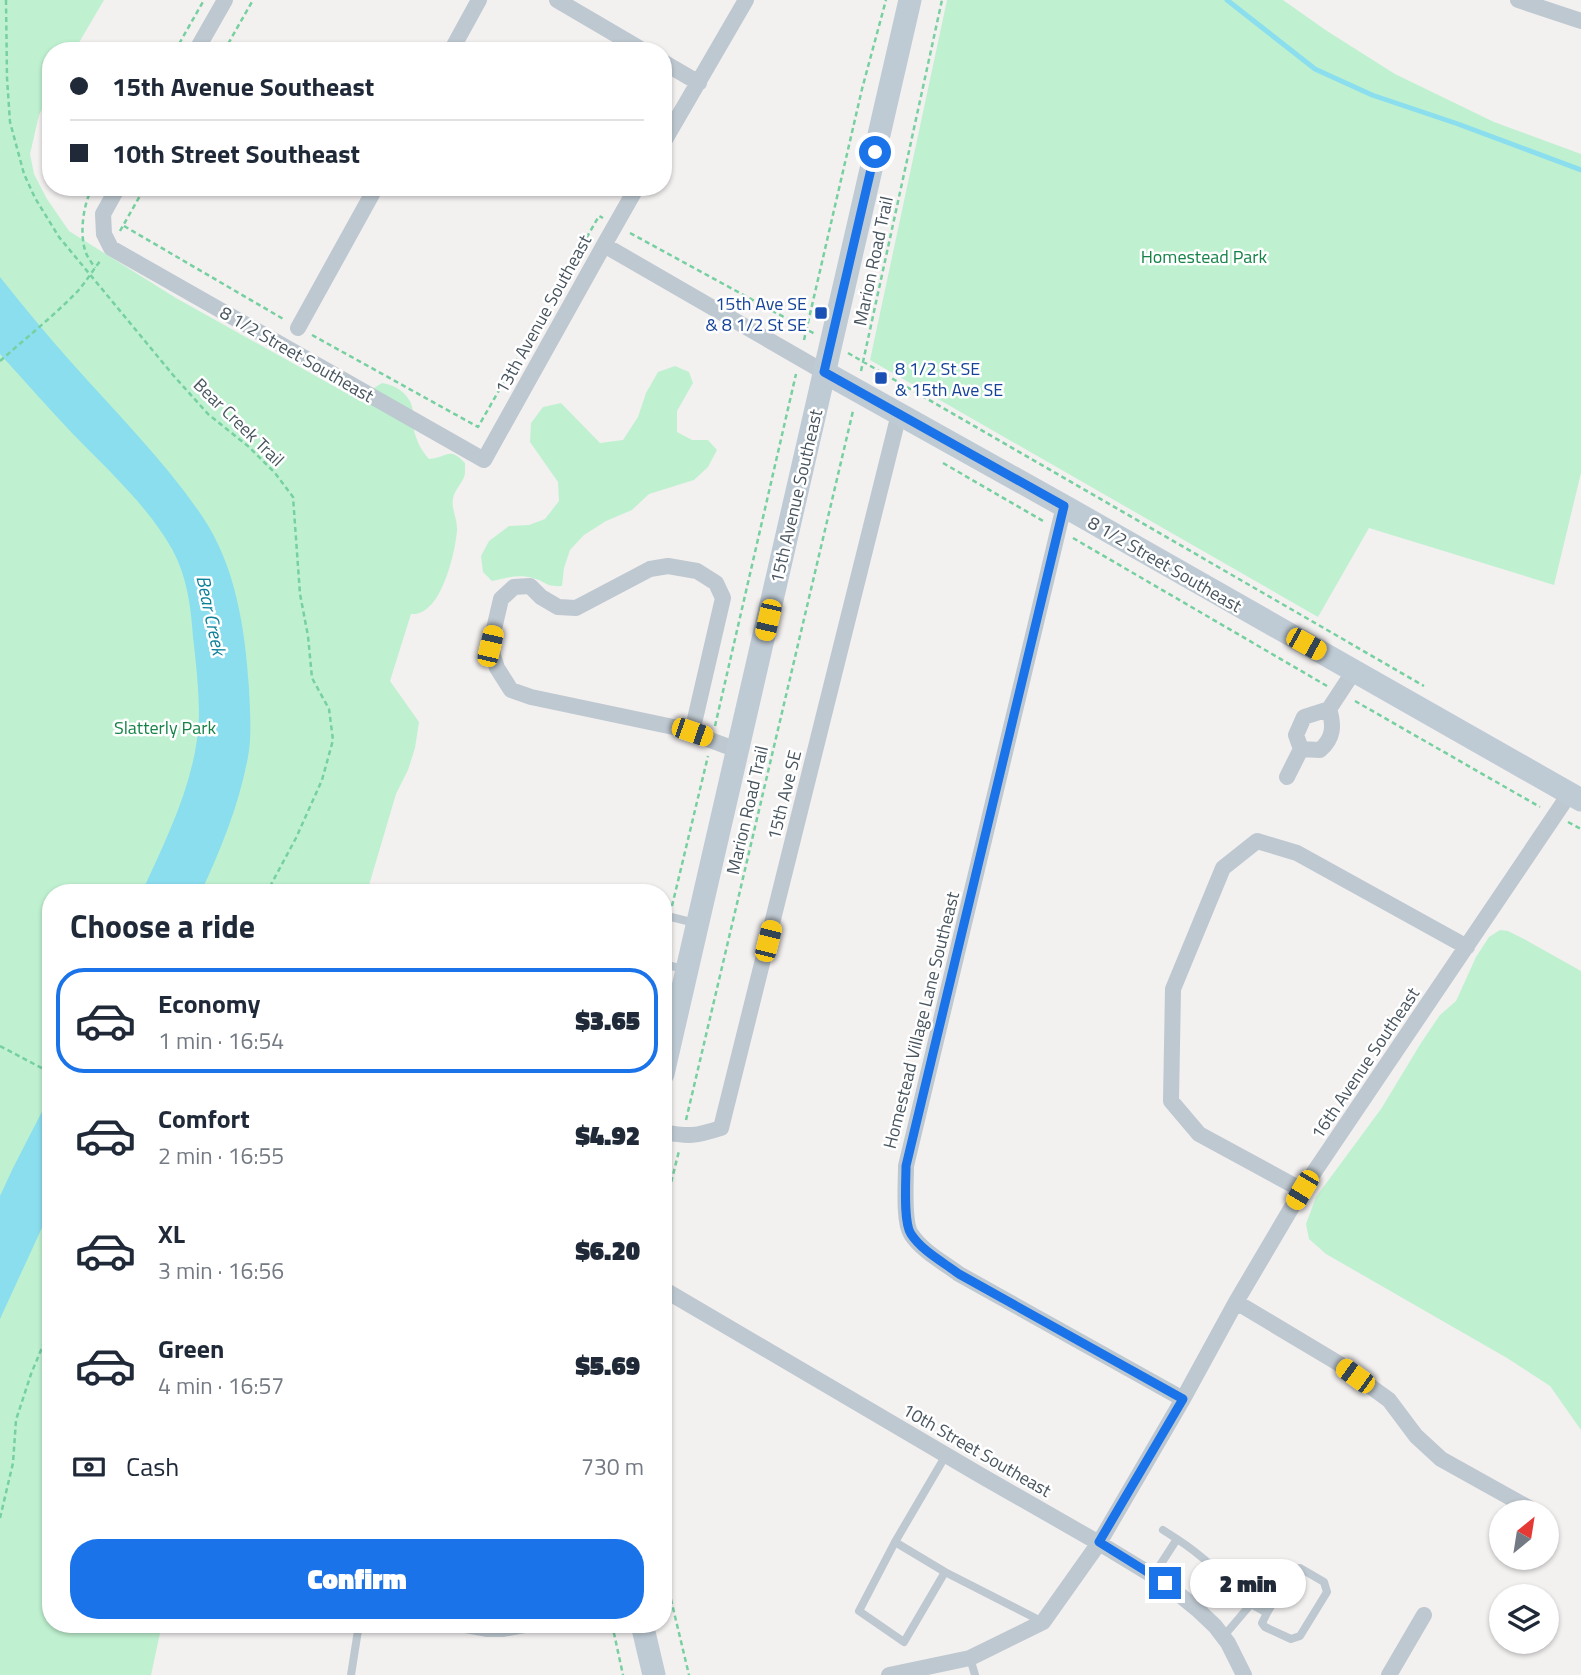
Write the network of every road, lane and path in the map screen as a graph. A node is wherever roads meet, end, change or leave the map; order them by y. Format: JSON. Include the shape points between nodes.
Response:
{"nodes":[{"id":1,"x":6,"y":0,"type":"edge"},
{"id":2,"x":204,"y":0,"type":"edge"},
{"id":3,"x":225,"y":0,"type":"edge"},
{"id":4,"x":253,"y":0,"type":"edge"},
{"id":5,"x":480,"y":0,"type":"edge"},
{"id":6,"x":557,"y":0,"type":"edge"},
{"id":7,"x":746,"y":0,"type":"edge"},
{"id":8,"x":886,"y":0,"type":"edge"},
{"id":9,"x":910,"y":0,"type":"edge"},
{"id":10,"x":942,"y":0,"type":"edge"},
{"id":11,"x":1518,"y":0,"type":"edge"},
{"id":12,"x":1581,"y":21,"type":"edge"},
{"id":13,"x":179,"y":42,"type":"edge"},
{"id":14,"x":201,"y":42,"type":"edge"},
{"id":15,"x":228,"y":42,"type":"edge"},
{"id":16,"x":456,"y":42,"type":"edge"},
{"id":17,"x":629,"y":42,"type":"edge"},
{"id":18,"x":672,"y":67,"type":"edge"},
{"id":19,"x":699,"y":83,"type":"junction"},
{"id":20,"x":672,"y":128,"type":"edge"},
{"id":21,"x":88,"y":196,"type":"edge"},
{"id":22,"x":113,"y":196,"type":"edge"},
{"id":23,"x":140,"y":196,"type":"edge"},
{"id":24,"x":371,"y":196,"type":"edge"},
{"id":25,"x":632,"y":196,"type":"edge"},
{"id":26,"x":598,"y":216,"type":"dead end"},
{"id":27,"x":636,"y":237,"type":"dead end"},
{"id":28,"x":604,"y":245,"type":"junction"},
{"id":29,"x":91,"y":276,"type":"junction"},
{"id":30,"x":298,"y":328,"type":"junction"},
{"id":31,"x":0,"y":361,"type":"edge"},
{"id":32,"x":824,"y":372,"type":"junction"},
{"id":33,"x":795,"y":375,"type":"dead end"},
{"id":34,"x":853,"y":411,"type":"dead end"},
{"id":35,"x":899,"y":414,"type":"junction"},
{"id":36,"x":484,"y":460,"type":"joint"},
{"id":37,"x":941,"y":462,"type":"dead end"},
{"id":38,"x":1064,"y":506,"type":"junction"},
{"id":39,"x":1059,"y":530,"type":"junction"},
{"id":40,"x":1354,"y":671,"type":"junction"},
{"id":41,"x":1426,"y":687,"type":"dead end"},
{"id":42,"x":1340,"y":692,"type":"junction"},
{"id":43,"x":1329,"y":709,"type":"junction"},
{"id":44,"x":692,"y":732,"type":"junction"},
{"id":45,"x":712,"y":739,"type":"junction"},
{"id":46,"x":1301,"y":749,"type":"junction"},
{"id":47,"x":737,"y":750,"type":"junction"},
{"id":48,"x":1287,"y":777,"type":"dead end"},
{"id":49,"x":1575,"y":797,"type":"edge"},
{"id":50,"x":1555,"y":815,"type":"junction"},
{"id":51,"x":1581,"y":829,"type":"edge"},
{"id":52,"x":271,"y":884,"type":"edge"},
{"id":53,"x":672,"y":895,"type":"edge"},
{"id":54,"x":672,"y":916,"type":"edge"},
{"id":55,"x":698,"y":924,"type":"junction"},
{"id":56,"x":1466,"y":947,"type":"junction"},
{"id":57,"x":672,"y":966,"type":"edge"},
{"id":58,"x":687,"y":969,"type":"junction"},
{"id":59,"x":672,"y":1034,"type":"edge"},
{"id":60,"x":0,"y":1046,"type":"edge"},
{"id":61,"x":42,"y":1068,"type":"edge"},
{"id":62,"x":672,"y":1133,"type":"edge"},
{"id":63,"x":682,"y":1135,"type":"junction"},
{"id":64,"x":672,"y":1177,"type":"edge"},
{"id":65,"x":1302,"y":1190,"type":"junction"},
{"id":66,"x":672,"y":1294,"type":"edge"},
{"id":67,"x":1236,"y":1302,"type":"junction"},
{"id":68,"x":42,"y":1348,"type":"edge"},
{"id":69,"x":1183,"y":1399,"type":"junction"},
{"id":70,"x":947,"y":1455,"type":"junction"},
{"id":71,"x":1515,"y":1500,"type":"edge"},
{"id":72,"x":0,"y":1518,"type":"edge"},
{"id":73,"x":1163,"y":1530,"type":"dead end"},
{"id":74,"x":1177,"y":1539,"type":"junction"},
{"id":75,"x":895,"y":1542,"type":"junction"},
{"id":76,"x":1099,"y":1542,"type":"junction"},
{"id":77,"x":945,"y":1572,"type":"junction"},
{"id":78,"x":1153,"y":1576,"type":"junction"},
{"id":79,"x":672,"y":1604,"type":"edge"},
{"id":80,"x":1251,"y":1604,"type":"junction"},
{"id":81,"x":1267,"y":1613,"type":"junction"},
{"id":82,"x":1424,"y":1615,"type":"dead end"},
{"id":83,"x":1042,"y":1622,"type":"junction"},
{"id":84,"x":358,"y":1633,"type":"edge"},
{"id":85,"x":614,"y":1633,"type":"edge"},
{"id":86,"x":644,"y":1633,"type":"edge"},
{"id":87,"x":1223,"y":1637,"type":"junction"},
{"id":88,"x":970,"y":1658,"type":"junction"},
{"id":89,"x":930,"y":1671,"type":"edge"},
{"id":90,"x":351,"y":1675,"type":"edge"},
{"id":91,"x":623,"y":1675,"type":"edge"},
{"id":92,"x":654,"y":1675,"type":"edge"},
{"id":93,"x":689,"y":1675,"type":"edge"},
{"id":94,"x":889,"y":1675,"type":"edge"},
{"id":95,"x":975,"y":1675,"type":"edge"},
{"id":96,"x":1244,"y":1675,"type":"edge"},
{"id":97,"x":1389,"y":1675,"type":"edge"}],
"edges":[{"from":1,"to":29,"type":"path","name":"Bear Creek Trail","via":[[10,122],[24,174],[59,237]]},
{"from":2,"to":13,"type":"path"},
{"from":3,"to":14,"type":"street"},
{"from":4,"to":15,"type":"path"},
{"from":5,"to":16,"type":"street"},
{"from":6,"to":17,"type":"street"},
{"from":7,"to":19,"type":"street"},
{"from":8,"to":27,"type":"path","via":[[807,329]]},
{"from":9,"to":32,"type":"main road","name":"15th Avenue Southeast"},
{"from":10,"to":41,"type":"path","name":"Marion Road Trail","via":[[863,362]]},
{"from":11,"to":12,"type":"street"},
{"from":18,"to":19,"type":"street"},
{"from":19,"to":20,"type":"street"},
{"from":21,"to":29,"type":"path","via":[[82,224],[85,251],[94,268]]},
{"from":22,"to":36,"type":"street","name":"8 1/2 Street Southeast","via":[[103,214],[104,234],[111,248]]},
{"from":23,"to":30,"type":"path","via":[[124,226]]},
{"from":24,"to":30,"type":"street"},
{"from":25,"to":28,"type":"street","name":"13th Avenue Southeast"},
{"from":26,"to":30,"type":"path","via":[[478,427]]},
{"from":28,"to":32,"type":"street","name":"8 1/2 Street Southeast"},
{"from":28,"to":36,"type":"street","name":"13th Avenue Southeast"},
{"from":29,"to":31,"type":"path"},
{"from":29,"to":52,"type":"path","name":"Bear Creek Trail","via":[[208,414],[275,472],[293,497],[312,678],[329,709],[333,740],[316,792]]},
{"from":32,"to":35,"type":"main road","name":"8 1/2 Street Southeast"},
{"from":32,"to":47,"type":"main road","name":"15th Avenue Southeast"},
{"from":33,"to":45,"type":"path"},
{"from":34,"to":63,"type":"path","name":"Marion Road Trail"},
{"from":35,"to":38,"type":"main road","name":"8 1/2 Street Southeast"},
{"from":35,"to":63,"type":"street","name":"15th Ave SE","via":[[721,1128]]},
{"from":37,"to":39,"type":"path"},
{"from":38,"to":39,"type":"street","name":"Homestead Village Lane Southeast"},
{"from":38,"to":40,"type":"main road","name":"8 1/2 Street Southeast"},
{"from":39,"to":42,"type":"path"},
{"from":39,"to":69,"type":"street","name":"Homestead Village Lane Southeast","via":[[906,1166],[909,1232],[959,1274]]},
{"from":40,"to":42,"type":"street"},
{"from":40,"to":49,"type":"main road","name":"8 1/2 Street Southeast"},
{"from":42,"to":43,"type":"street"},
{"from":42,"to":50,"type":"path"},
{"from":43,"to":46,"type":"street","via":[[1304,718],[1296,735]]},
{"from":43,"to":46,"type":"street","via":[[1333,728],[1328,743],[1320,750]]},
{"from":44,"to":44,"type":"street","via":[[723,598],[716,583],[697,571],[668,566],[650,569],[576,608],[558,607],[530,586],[514,587],[501,599],[490,646],[511,690]]},
{"from":44,"to":45,"type":"street"},
{"from":45,"to":47,"type":"street"},
{"from":45,"to":53,"type":"path"},
{"from":46,"to":48,"type":"street"},
{"from":47,"to":55,"type":"main road","name":"15th Avenue Southeast"},
{"from":49,"to":50,"type":"street","name":"16th Avenue Southeast"},
{"from":50,"to":51,"type":"path"},
{"from":50,"to":56,"type":"street","name":"16th Avenue Southeast"},
{"from":54,"to":55,"type":"lane"},
{"from":55,"to":58,"type":"main road","name":"15th Avenue Southeast"},
{"from":56,"to":65,"type":"street","name":"16th Avenue Southeast"},
{"from":56,"to":65,"type":"street","via":[[1297,853],[1257,841],[1223,868],[1173,989],[1171,1101],[1199,1134]]},
{"from":57,"to":58,"type":"lane"},
{"from":58,"to":59,"type":"main road","name":"15th Avenue Southeast"},
{"from":60,"to":61,"type":"path"},
{"from":62,"to":63,"type":"street","name":"15th Ave SE"},
{"from":63,"to":64,"type":"path","name":"Marion Road Trail"},
{"from":65,"to":67,"type":"street","name":"16th Avenue Southeast"},
{"from":66,"to":70,"type":"street","name":"10th Street Southeast"},
{"from":67,"to":69,"type":"street","name":"16th Avenue Southeast"},
{"from":67,"to":71,"type":"street","via":[[1338,1363],[1389,1400],[1416,1436],[1441,1459]]},
{"from":68,"to":72,"type":"path","via":[[16,1420],[13,1463]]},
{"from":69,"to":76,"type":"street","name":"16th Avenue Southeast"},
{"from":70,"to":75,"type":"lane"},
{"from":70,"to":76,"type":"street","name":"10th Street Southeast"},
{"from":73,"to":74,"type":"lane"},
{"from":74,"to":78,"type":"lane"},
{"from":74,"to":80,"type":"lane"},
{"from":75,"to":77,"type":"lane"},
{"from":75,"to":77,"type":"lane","via":[[859,1611],[904,1642]]},
{"from":76,"to":78,"type":"street","name":"10th Street Southeast"},
{"from":76,"to":83,"type":"street","name":"16th Avenue Southeast"},
{"from":77,"to":83,"type":"lane"},
{"from":78,"to":87,"type":"street","name":"10th Street Southeast","via":[[1197,1609]]},
{"from":79,"to":93,"type":"path"},
{"from":80,"to":81,"type":"lane"},
{"from":80,"to":87,"type":"lane"},
{"from":81,"to":81,"type":"lane","via":[[1291,1572],[1300,1568],[1324,1582],[1327,1592],[1300,1636],[1291,1639],[1265,1627],[1262,1623]]},
{"from":82,"to":97,"type":"street"},
{"from":83,"to":88,"type":"street"},
{"from":84,"to":90,"type":"lane"},
{"from":85,"to":91,"type":"path"},
{"from":86,"to":92,"type":"main road"},
{"from":87,"to":96,"type":"street","name":"10th Street Southeast"},
{"from":88,"to":89,"type":"street"},
{"from":88,"to":95,"type":"lane"},
{"from":89,"to":94,"type":"street"}]}
